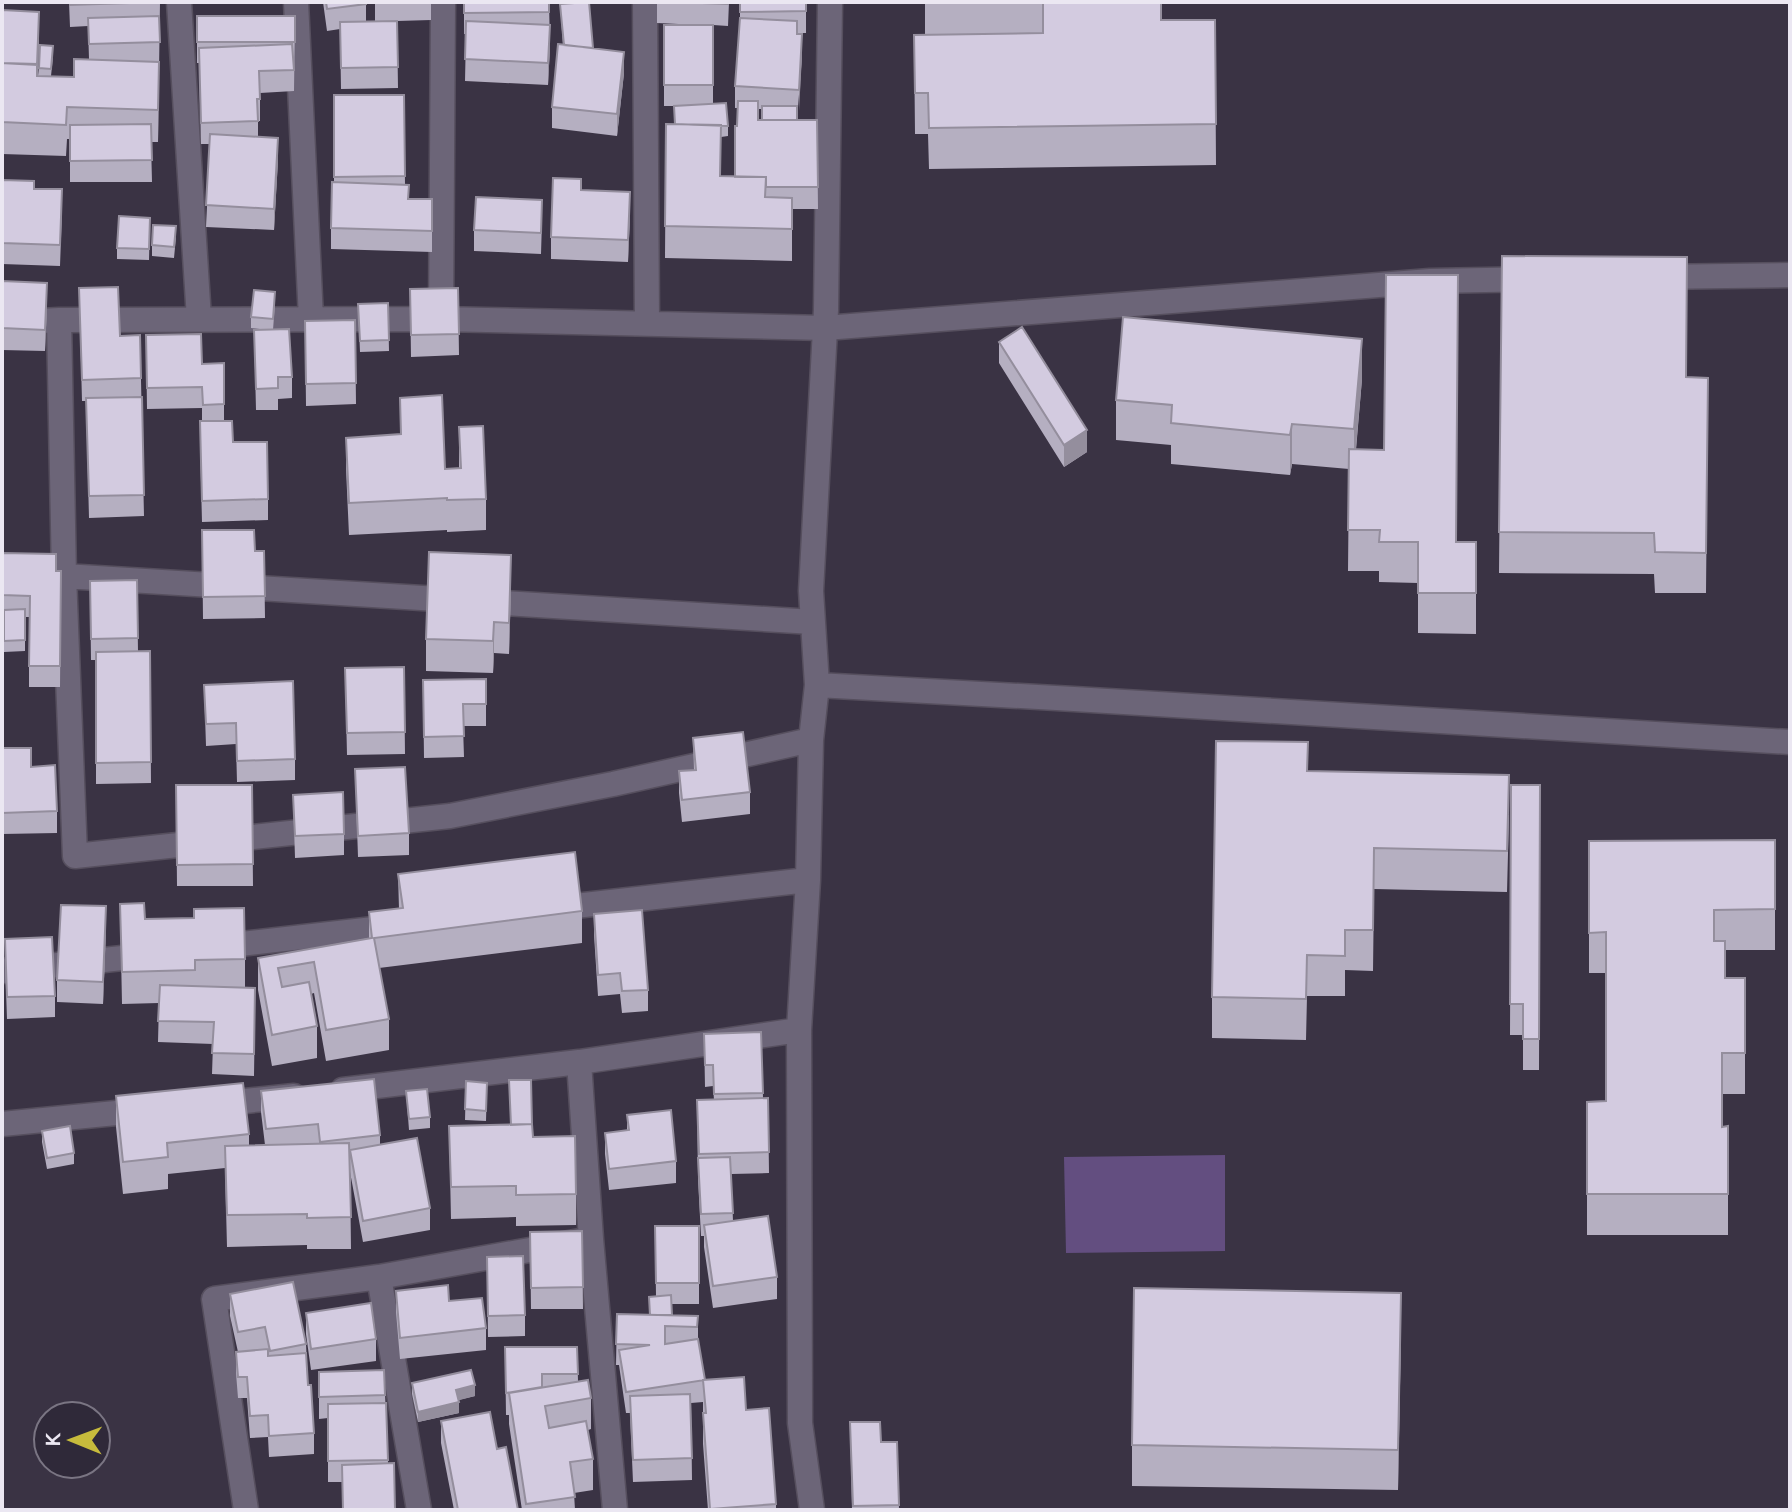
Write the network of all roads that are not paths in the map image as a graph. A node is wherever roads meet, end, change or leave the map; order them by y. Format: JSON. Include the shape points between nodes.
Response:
{"nodes":[{"id":1,"x":179,"y":2,"type":"edge"},
{"id":2,"x":296,"y":2,"type":"edge"},
{"id":3,"x":443,"y":2,"type":"edge"},
{"id":4,"x":645,"y":2,"type":"edge"},
{"id":5,"x":830,"y":2,"type":"edge"},
{"id":6,"x":1790,"y":275,"type":"edge"},
{"id":7,"x":1634,"y":277,"type":"edge"},
{"id":8,"x":1555,"y":279,"type":"edge"},
{"id":9,"x":199,"y":319,"type":"junction"},
{"id":10,"x":311,"y":319,"type":"junction"},
{"id":11,"x":441,"y":319,"type":"junction"},
{"id":12,"x":59,"y":320,"type":"junction"},
{"id":13,"x":2,"y":323,"type":"edge"},
{"id":14,"x":647,"y":323,"type":"junction"},
{"id":15,"x":825,"y":328,"type":"junction"},
{"id":16,"x":64,"y":576,"type":"junction"},
{"id":17,"x":813,"y":622,"type":"junction"},
{"id":18,"x":817,"y":685,"type":"junction"},
{"id":19,"x":811,"y":740,"type":"junction"},
{"id":20,"x":1790,"y":742,"type":"edge"},
{"id":21,"x":808,"y":880,"type":"junction"},
{"id":22,"x":524,"y":912,"type":"edge"},
{"id":23,"x":429,"y":923,"type":"edge"},
{"id":24,"x":2,"y":971,"type":"edge"},
{"id":25,"x":799,"y":1030,"type":"junction"},
{"id":26,"x":579,"y":1062,"type":"junction"},
{"id":27,"x":2,"y":1124,"type":"edge"},
{"id":28,"x":591,"y":1239,"type":"junction"},
{"id":29,"x":379,"y":1277,"type":"junction"},
{"id":30,"x":246,"y":1510,"type":"edge"},
{"id":31,"x":419,"y":1510,"type":"edge"},
{"id":32,"x":615,"y":1510,"type":"edge"},
{"id":33,"x":812,"y":1510,"type":"edge"}],
"edges":[{"from":1,"to":9,"type":"street"},
{"from":2,"to":10,"type":"street"},
{"from":3,"to":11,"type":"street"},
{"from":4,"to":14,"type":"street"},
{"from":5,"to":15,"type":"street"},
{"from":6,"to":7,"type":"street"},
{"from":8,"to":15,"type":"street","via":[[1430,281]]},
{"from":9,"to":10,"type":"street"},
{"from":9,"to":12,"type":"street"},
{"from":10,"to":11,"type":"street"},
{"from":11,"to":14,"type":"street"},
{"from":12,"to":13,"type":"street"},
{"from":12,"to":16,"type":"street"},
{"from":14,"to":15,"type":"street"},
{"from":15,"to":17,"type":"street"},
{"from":16,"to":17,"type":"street"},
{"from":16,"to":19,"type":"street","via":[[75,856],[450,816]]},
{"from":17,"to":18,"type":"street"},
{"from":18,"to":19,"type":"street"},
{"from":18,"to":20,"type":"street"},
{"from":19,"to":21,"type":"street"},
{"from":21,"to":22,"type":"street"},
{"from":21,"to":25,"type":"street"},
{"from":23,"to":24,"type":"street"},
{"from":25,"to":26,"type":"street"},
{"from":25,"to":33,"type":"street","via":[[800,1423]]},
{"from":26,"to":27,"type":"street"},
{"from":26,"to":28,"type":"street"},
{"from":28,"to":29,"type":"street"},
{"from":28,"to":32,"type":"street"},
{"from":29,"to":30,"type":"street","via":[[214,1299]]},
{"from":29,"to":31,"type":"street"}]}
